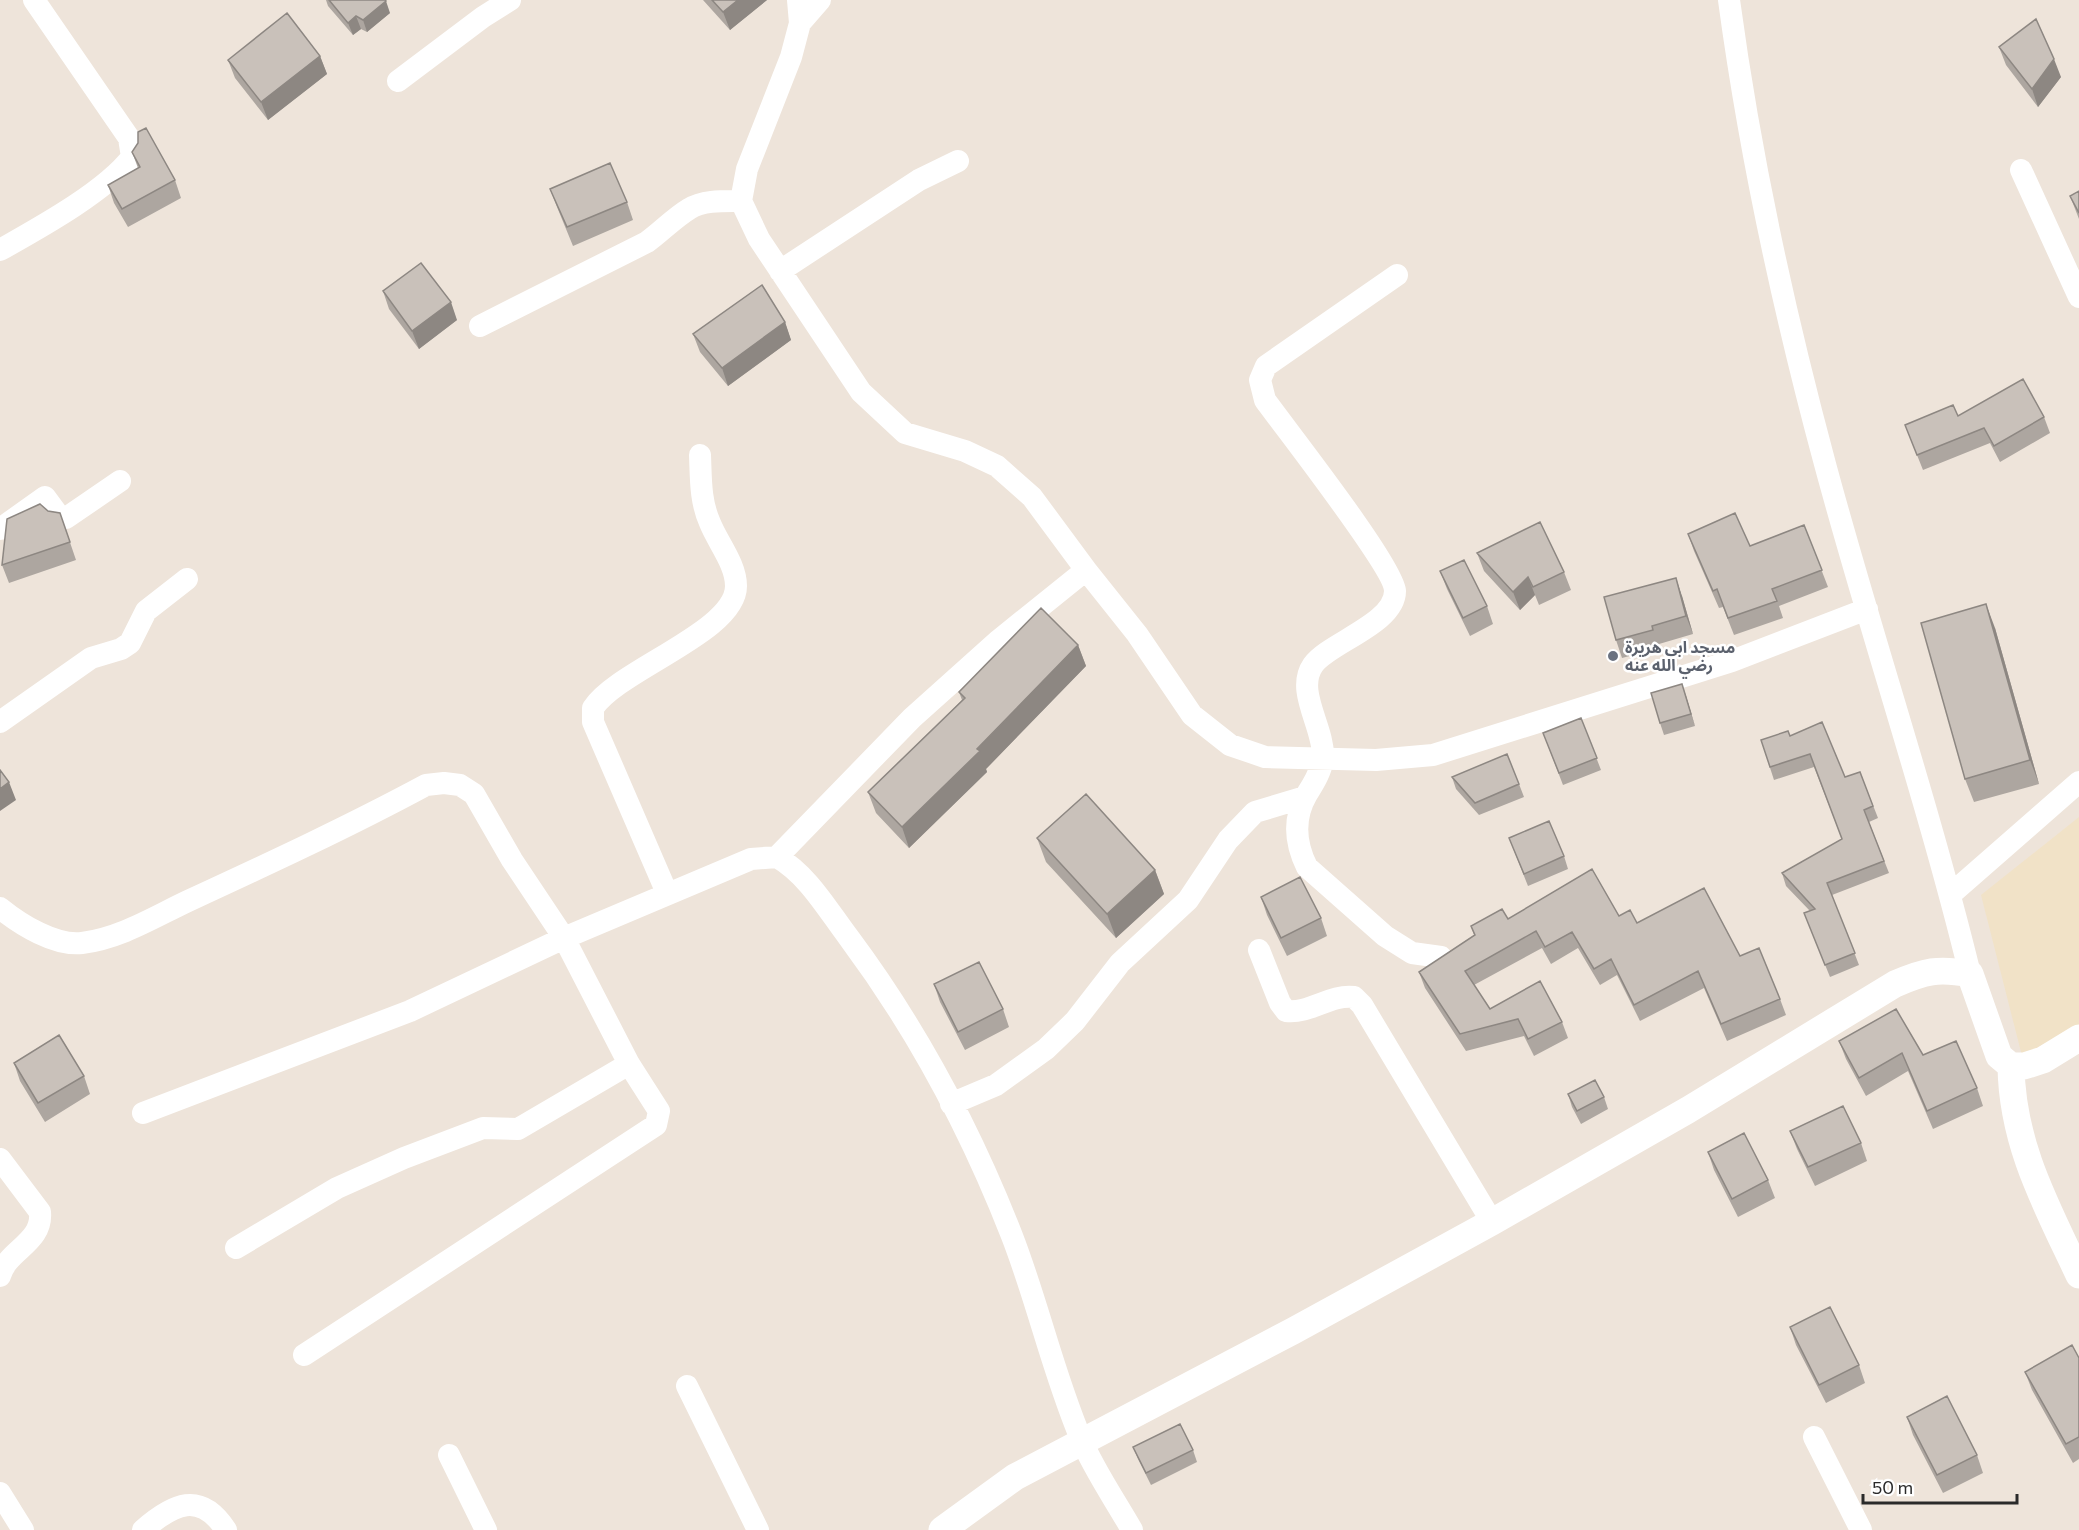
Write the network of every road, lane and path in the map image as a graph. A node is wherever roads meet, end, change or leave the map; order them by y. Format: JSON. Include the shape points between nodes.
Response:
{"nodes":[{"id":1,"x":34,"y":0,"type":"edge"},
{"id":2,"x":510,"y":0,"type":"edge"},
{"id":3,"x":798,"y":0,"type":"edge"},
{"id":4,"x":820,"y":0,"type":"edge"},
{"id":5,"x":1729,"y":0,"type":"edge"},
{"id":6,"x":800,"y":23,"type":"junction"},
{"id":7,"x":398,"y":81,"type":"dead end"},
{"id":8,"x":958,"y":161,"type":"dead end"},
{"id":9,"x":2021,"y":170,"type":"dead end"},
{"id":10,"x":741,"y":201,"type":"junction"},
{"id":11,"x":0,"y":250,"type":"edge"},
{"id":12,"x":780,"y":271,"type":"junction"},
{"id":13,"x":1397,"y":275,"type":"dead end"},
{"id":14,"x":2079,"y":297,"type":"edge"},
{"id":15,"x":480,"y":326,"type":"dead end"},
{"id":16,"x":700,"y":455,"type":"dead end"},
{"id":17,"x":120,"y":481,"type":"dead end"},
{"id":18,"x":0,"y":529,"type":"edge"},
{"id":19,"x":1086,"y":570,"type":"junction"},
{"id":20,"x":187,"y":579,"type":"dead end"},
{"id":21,"x":1867,"y":609,"type":"junction"},
{"id":22,"x":0,"y":722,"type":"edge"},
{"id":23,"x":1323,"y":760,"type":"junction"},
{"id":24,"x":2079,"y":782,"type":"edge"},
{"id":25,"x":1305,"y":797,"type":"junction"},
{"id":26,"x":777,"y":857,"type":"junction"},
{"id":27,"x":667,"y":893,"type":"junction"},
{"id":28,"x":1951,"y":894,"type":"junction"},
{"id":29,"x":0,"y":908,"type":"edge"},
{"id":30,"x":564,"y":938,"type":"junction"},
{"id":31,"x":1259,"y":950,"type":"dead end"},
{"id":32,"x":1441,"y":957,"type":"edge"},
{"id":33,"x":1971,"y":974,"type":"junction"},
{"id":34,"x":2079,"y":1038,"type":"edge"},
{"id":35,"x":628,"y":1064,"type":"junction"},
{"id":36,"x":2011,"y":1066,"type":"junction"},
{"id":37,"x":951,"y":1104,"type":"junction"},
{"id":38,"x":143,"y":1113,"type":"dead end"},
{"id":39,"x":0,"y":1159,"type":"edge"},
{"id":40,"x":1491,"y":1222,"type":"junction"},
{"id":41,"x":236,"y":1248,"type":"dead end"},
{"id":42,"x":2079,"y":1275,"type":"edge"},
{"id":43,"x":0,"y":1276,"type":"edge"},
{"id":44,"x":304,"y":1355,"type":"dead end"},
{"id":45,"x":687,"y":1386,"type":"dead end"},
{"id":46,"x":1814,"y":1437,"type":"dead end"},
{"id":47,"x":1081,"y":1440,"type":"junction"},
{"id":48,"x":449,"y":1455,"type":"dead end"},
{"id":49,"x":0,"y":1493,"type":"edge"},
{"id":50,"x":23,"y":1530,"type":"edge"},
{"id":51,"x":143,"y":1530,"type":"edge"},
{"id":52,"x":226,"y":1530,"type":"edge"},
{"id":53,"x":486,"y":1530,"type":"edge"},
{"id":54,"x":758,"y":1530,"type":"edge"},
{"id":55,"x":942,"y":1530,"type":"edge"},
{"id":56,"x":1132,"y":1530,"type":"edge"},
{"id":57,"x":1861,"y":1530,"type":"edge"}],
"edges":[{"from":1,"to":11,"type":"street","via":[[129,138],[132,157],[74,204]]},
{"from":2,"to":7,"type":"street"},
{"from":3,"to":6,"type":"street"},
{"from":4,"to":6,"type":"street"},
{"from":5,"to":21,"type":"street","via":[[1785,311]]},
{"from":6,"to":10,"type":"street","via":[[791,57],[747,169]]},
{"from":8,"to":12,"type":"street","via":[[919,180]]},
{"from":9,"to":14,"type":"street"},
{"from":10,"to":12,"type":"street"},
{"from":10,"to":15,"type":"street","via":[[708,203],[689,209],[647,242]]},
{"from":12,"to":19,"type":"street","via":[[861,392],[905,433],[965,451],[997,466],[1032,497]]},
{"from":13,"to":23,"type":"street","via":[[1266,366],[1260,380],[1265,400],[1382,560],[1395,591],[1391,604],[1369,626],[1315,663],[1307,675],[1306,686]]},
{"from":16,"to":27,"type":"street","via":[[701,494],[709,521],[730,562],[736,585],[733,600],[716,622],[608,691],[592,708],[593,722]]},
{"from":17,"to":18,"type":"street","via":[[66,518],[59,516],[45,497]]},
{"from":19,"to":23,"type":"street","via":[[1137,634],[1191,715],[1230,745],[1265,757]]},
{"from":19,"to":26,"type":"street","via":[[999,640],[912,718]]},
{"from":20,"to":22,"type":"street","via":[[146,610],[130,643],[121,650],[91,658]]},
{"from":21,"to":23,"type":"street","via":[[1732,661],[1433,755]]},
{"from":21,"to":28,"type":"street"},
{"from":23,"to":25,"type":"street"},
{"from":24,"to":28,"type":"street"},
{"from":25,"to":32,"type":"street","via":[[1296,834],[1307,867],[1385,936],[1412,953]]},
{"from":25,"to":37,"type":"street","via":[[1255,812],[1228,840],[1188,900],[1120,963],[1075,1021],[1046,1049],[996,1085]]},
{"from":26,"to":27,"type":"street","via":[[751,859]]},
{"from":26,"to":37,"type":"street","via":[[794,866],[879,978]]},
{"from":27,"to":30,"type":"street"},
{"from":28,"to":33,"type":"street"},
{"from":29,"to":30,"type":"street","via":[[61,942],[81,943],[105,937],[137,927],[263,868],[426,785],[444,783],[460,785],[474,794]]},
{"from":30,"to":35,"type":"street"},
{"from":30,"to":38,"type":"street","via":[[410,1011]]},
{"from":31,"to":40,"type":"street","via":[[1286,1011],[1318,1006],[1342,995],[1354,997],[1362,1005]]},
{"from":33,"to":36,"type":"street","via":[[1999,1056]]},
{"from":33,"to":40,"type":"street","via":[[1944,969],[1922,972],[1895,984],[1688,1110]]},
{"from":34,"to":36,"type":"street","via":[[2043,1060]]},
{"from":35,"to":41,"type":"street","via":[[518,1129],[483,1128],[404,1158],[337,1188]]},
{"from":35,"to":44,"type":"street","via":[[659,1111],[656,1125]]},
{"from":36,"to":42,"type":"street","via":[[2015,1119],[2032,1175]]},
{"from":37,"to":47,"type":"street","via":[[990,1181],[1013,1239]]},
{"from":39,"to":43,"type":"street","via":[[40,1212],[41,1221],[36,1234]]},
{"from":40,"to":47,"type":"street","via":[[1293,1331]]},
{"from":45,"to":54,"type":"street"},
{"from":46,"to":57,"type":"street"},
{"from":47,"to":55,"type":"street","via":[[1015,1477]]},
{"from":47,"to":56,"type":"street"},
{"from":48,"to":53,"type":"street"},
{"from":49,"to":50,"type":"street"},
{"from":51,"to":52,"type":"street","via":[[173,1507],[196,1506],[214,1512]]}]}
